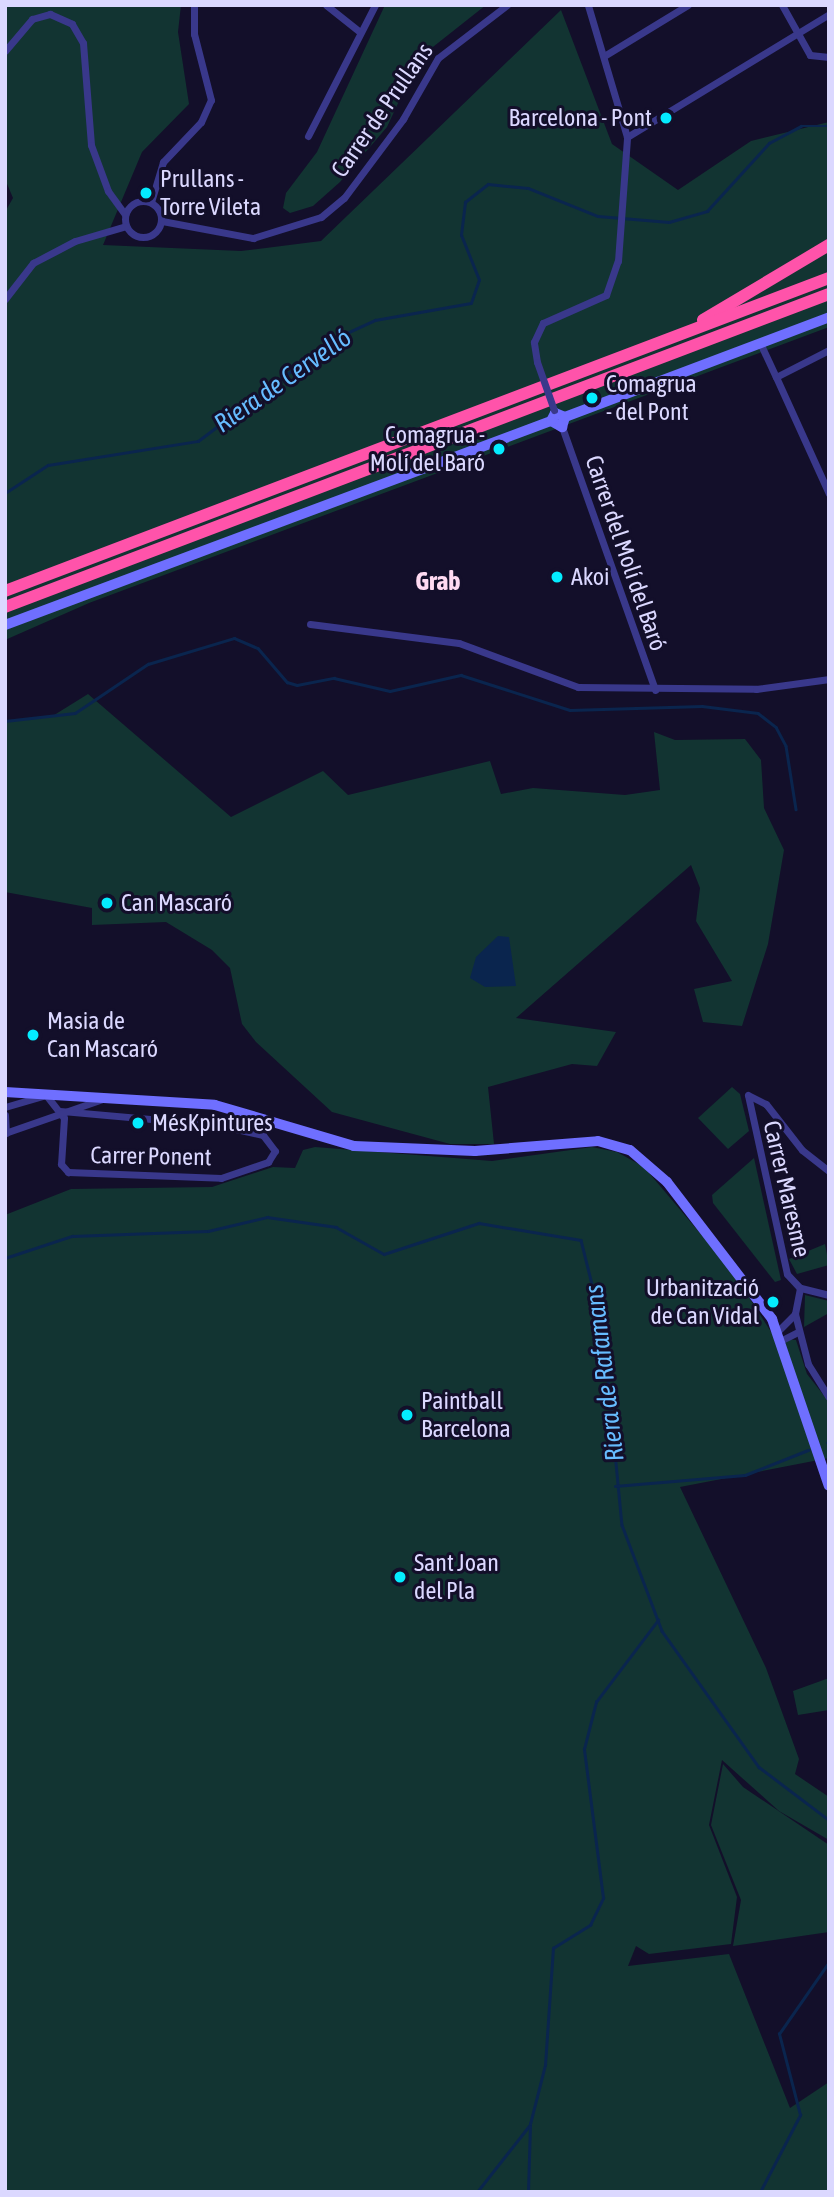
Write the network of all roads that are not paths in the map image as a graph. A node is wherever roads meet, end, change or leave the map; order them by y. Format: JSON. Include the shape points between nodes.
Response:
{"nodes":[{"id":1,"x":194,"y":5,"type":"edge"},
{"id":2,"x":326,"y":5,"type":"edge"},
{"id":3,"x":375,"y":5,"type":"edge"},
{"id":4,"x":507,"y":5,"type":"edge"},
{"id":5,"x":588,"y":5,"type":"edge"},
{"id":6,"x":688,"y":5,"type":"edge"},
{"id":7,"x":782,"y":5,"type":"edge"},
{"id":8,"x":829,"y":14,"type":"edge"},
{"id":9,"x":360,"y":32,"type":"junction"},
{"id":10,"x":799,"y":34,"type":"junction"},
{"id":11,"x":5,"y":51,"type":"edge"},
{"id":12,"x":604,"y":55,"type":"junction"},
{"id":13,"x":829,"y":57,"type":"edge"},
{"id":14,"x":308,"y":136,"type":"dead end"},
{"id":15,"x":627,"y":137,"type":"junction"},
{"id":16,"x":150,"y":202,"type":"junction"},
{"id":17,"x":125,"y":214,"type":"junction"},
{"id":18,"x":162,"y":221,"type":"junction"},
{"id":19,"x":126,"y":226,"type":"junction"},
{"id":20,"x":829,"y":245,"type":"edge"},
{"id":21,"x":829,"y":278,"type":"edge"},
{"id":22,"x":829,"y":294,"type":"edge"},
{"id":23,"x":5,"y":299,"type":"edge"},
{"id":24,"x":829,"y":317,"type":"edge"},
{"id":25,"x":660,"y":345,"type":"junction"},
{"id":26,"x":761,"y":345,"type":"junction"},
{"id":27,"x":829,"y":350,"type":"edge"},
{"id":28,"x":776,"y":377,"type":"junction"},
{"id":29,"x":558,"y":418,"type":"junction"},
{"id":30,"x":829,"y":494,"type":"edge"},
{"id":31,"x":5,"y":591,"type":"edge"},
{"id":32,"x":5,"y":607,"type":"edge"},
{"id":33,"x":310,"y":624,"type":"dead end"},
{"id":34,"x":5,"y":625,"type":"edge"},
{"id":35,"x":829,"y":679,"type":"edge"},
{"id":36,"x":654,"y":690,"type":"junction"},
{"id":37,"x":5,"y":1092,"type":"edge"},
{"id":38,"x":46,"y":1095,"type":"junction"},
{"id":39,"x":106,"y":1098,"type":"junction"},
{"id":40,"x":5,"y":1107,"type":"edge"},
{"id":41,"x":60,"y":1111,"type":"junction"},
{"id":42,"x":5,"y":1115,"type":"edge"},
{"id":43,"x":6,"y":1133,"type":"edge"},
{"id":44,"x":829,"y":1171,"type":"edge"},
{"id":45,"x":800,"y":1288,"type":"junction"},
{"id":46,"x":829,"y":1295,"type":"edge"},
{"id":47,"x":795,"y":1314,"type":"junction"},
{"id":48,"x":798,"y":1332,"type":"junction"},
{"id":49,"x":780,"y":1335,"type":"junction"},
{"id":50,"x":829,"y":1397,"type":"edge"},
{"id":51,"x":829,"y":1486,"type":"edge"}],
"edges":[{"from":1,"to":16,"type":"street","via":[[194,34],[211,100],[201,122],[163,162]]},
{"from":2,"to":9,"type":"street"},
{"from":3,"to":9,"type":"street"},
{"from":4,"to":18,"type":"street","name":"Carrer de Prullans","via":[[438,58],[403,120],[344,198],[321,217],[253,237]]},
{"from":5,"to":12,"type":"street"},
{"from":6,"to":12,"type":"street"},
{"from":7,"to":10,"type":"street"},
{"from":8,"to":10,"type":"street"},
{"from":9,"to":14,"type":"street"},
{"from":10,"to":13,"type":"street","via":[[812,56]]},
{"from":10,"to":15,"type":"street"},
{"from":11,"to":17,"type":"street","via":[[32,19],[50,14],[72,24],[83,43],[91,145],[108,191]]},
{"from":12,"to":15,"type":"street"},
{"from":15,"to":29,"type":"street","name":"Carrer del Molí del Baró","bridge":true,"via":[[618,261],[606,295],[542,323],[534,342]]},
{"from":16,"to":17,"type":"street","via":[[132,204]]},
{"from":16,"to":18,"type":"street"},
{"from":17,"to":19,"type":"street"},
{"from":18,"to":19,"type":"street","via":[[146,237]]},
{"from":19,"to":23,"type":"street","via":[[75,241],[33,264]]},
{"from":20,"to":25,"type":"highway"},
{"from":21,"to":25,"type":"highway"},
{"from":22,"to":32,"type":"highway"},
{"from":24,"to":26,"type":"main road"},
{"from":25,"to":31,"type":"highway"},
{"from":26,"to":28,"type":"street"},
{"from":26,"to":29,"type":"main road"},
{"from":27,"to":28,"type":"street"},
{"from":28,"to":30,"type":"street"},
{"from":29,"to":34,"type":"main road"},
{"from":29,"to":36,"type":"street","name":"Carrer del Molí del Baró"},
{"from":33,"to":36,"type":"street","via":[[458,643],[563,684]]},
{"from":35,"to":36,"type":"street","via":[[775,688]]},
{"from":37,"to":38,"type":"main road"},
{"from":38,"to":39,"type":"main road"},
{"from":38,"to":40,"type":"street"},
{"from":38,"to":41,"type":"street"},
{"from":39,"to":41,"type":"street","name":"Carrer Ponent"},
{"from":39,"to":49,"type":"main road","via":[[227,1107],[354,1146],[475,1151],[617,1144],[667,1182]]},
{"from":41,"to":41,"type":"street","name":"Carrer Ponent","via":[[218,1125],[263,1135],[275,1151],[268,1162],[220,1178],[68,1172],[61,1164]]},
{"from":41,"to":43,"type":"street","name":"Carrer Ponent"},
{"from":42,"to":43,"type":"street","name":"Carrer Ponent"},
{"from":44,"to":45,"type":"street","name":"Carrer Maresme","via":[[802,1150],[766,1104],[748,1095],[787,1274]]},
{"from":45,"to":46,"type":"street"},
{"from":45,"to":47,"type":"street"},
{"from":47,"to":48,"type":"street"},
{"from":47,"to":49,"type":"street"},
{"from":48,"to":49,"type":"street"},
{"from":48,"to":50,"type":"street","via":[[807,1364]]},
{"from":49,"to":51,"type":"main road"}]}
